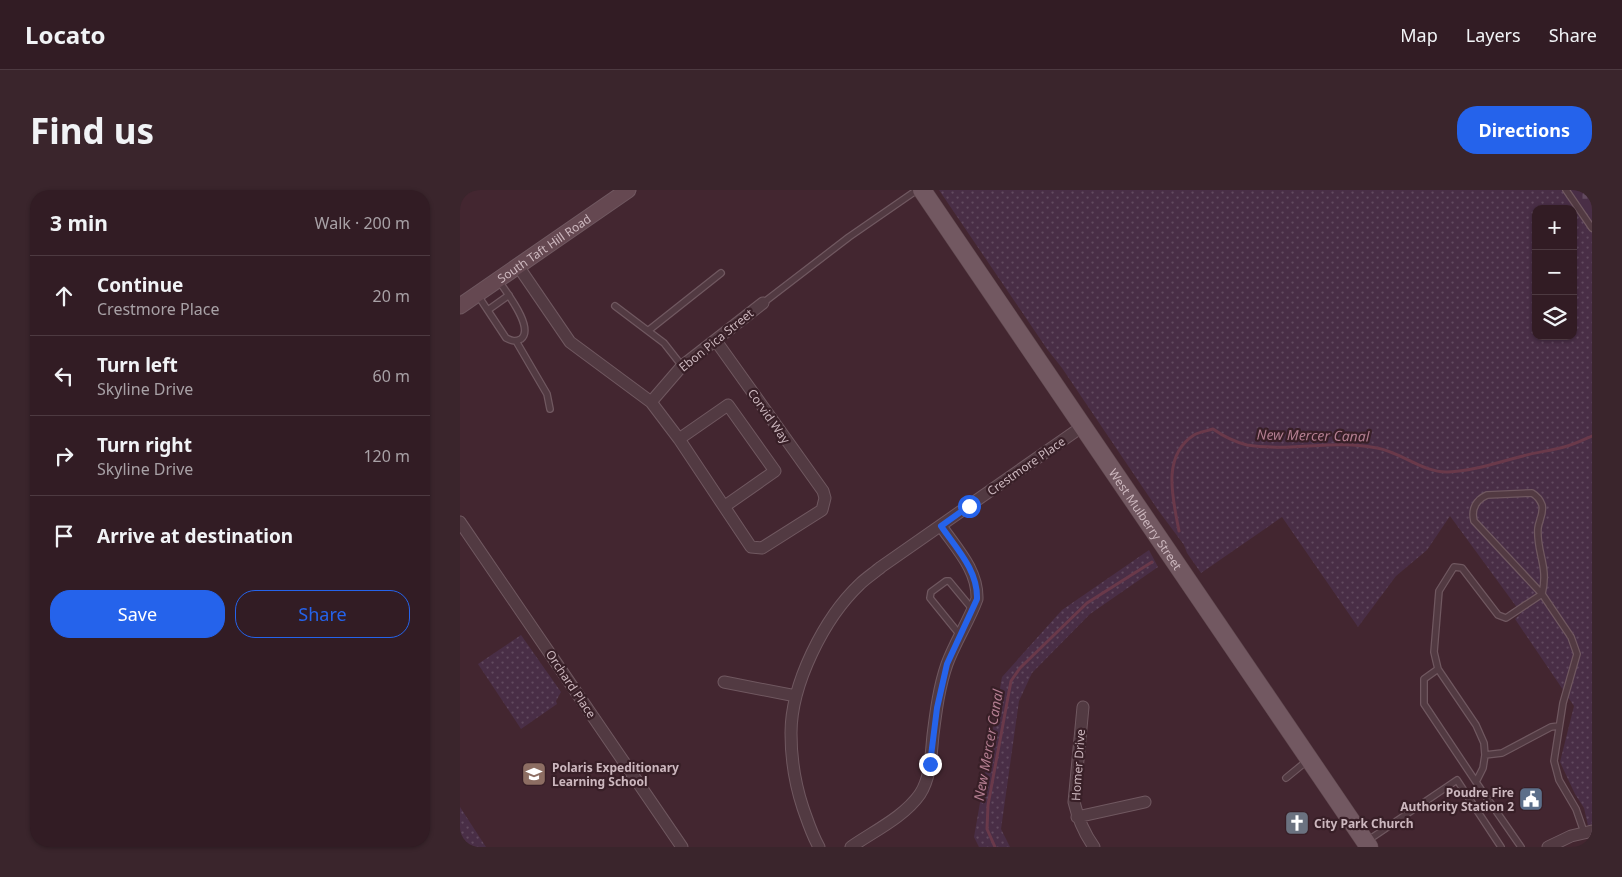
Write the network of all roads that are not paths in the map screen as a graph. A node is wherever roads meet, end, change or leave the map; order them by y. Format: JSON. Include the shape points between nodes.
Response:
{"nodes":[{"id":1,"x":628,"y":190,"type":"edge"},
{"id":2,"x":917,"y":190,"type":"edge"},
{"id":3,"x":922,"y":190,"type":"edge"},
{"id":4,"x":1566,"y":190,"type":"edge"},
{"id":5,"x":1592,"y":228,"type":"edge"},
{"id":6,"x":518,"y":266,"type":"junction"},
{"id":7,"x":720,"y":273,"type":"dead end"},
{"id":8,"x":498,"y":280,"type":"junction"},
{"id":9,"x":478,"y":294,"type":"junction"},
{"id":10,"x":509,"y":295,"type":"junction"},
{"id":11,"x":763,"y":303,"type":"joint"},
{"id":12,"x":460,"y":306,"type":"edge"},
{"id":13,"x":615,"y":306,"type":"dead end"},
{"id":14,"x":488,"y":310,"type":"junction"},
{"id":15,"x":649,"y":330,"type":"junction"},
{"id":16,"x":516,"y":341,"type":"junction"},
{"id":17,"x":716,"y":341,"type":"junction"},
{"id":18,"x":682,"y":366,"type":"junction"},
{"id":19,"x":651,"y":402,"type":"junction"},
{"id":20,"x":550,"y":409,"type":"dead end"},
{"id":21,"x":1082,"y":426,"type":"junction"},
{"id":22,"x":679,"y":439,"type":"junction"},
{"id":23,"x":725,"y":506,"type":"junction"},
{"id":24,"x":460,"y":522,"type":"edge"},
{"id":25,"x":941,"y":526,"type":"junction"},
{"id":26,"x":1542,"y":594,"type":"junction"},
{"id":27,"x":973,"y":610,"type":"junction"},
{"id":28,"x":960,"y":635,"type":"junction"},
{"id":29,"x":1438,"y":669,"type":"junction"},
{"id":30,"x":724,"y":682,"type":"dead end"},
{"id":31,"x":796,"y":696,"type":"junction"},
{"id":32,"x":1083,"y":708,"type":"dead end"},
{"id":33,"x":1559,"y":726,"type":"junction"},
{"id":34,"x":1486,"y":755,"type":"junction"},
{"id":35,"x":1309,"y":759,"type":"junction"},
{"id":36,"x":1286,"y":778,"type":"dead end"},
{"id":37,"x":1476,"y":782,"type":"junction"},
{"id":38,"x":1145,"y":802,"type":"dead end"},
{"id":39,"x":1077,"y":817,"type":"junction"},
{"id":40,"x":1588,"y":831,"type":"edge"},
{"id":41,"x":1367,"y":845,"type":"edge"},
{"id":42,"x":682,"y":847,"type":"edge"},
{"id":43,"x":819,"y":847,"type":"edge"},
{"id":44,"x":851,"y":847,"type":"edge"},
{"id":45,"x":1094,"y":847,"type":"edge"},
{"id":46,"x":1502,"y":847,"type":"edge"},
{"id":47,"x":1521,"y":847,"type":"edge"},
{"id":48,"x":1548,"y":847,"type":"edge"}],
"edges":[{"from":1,"to":6,"type":"main road","name":"South Taft Hill Road"},
{"from":2,"to":11,"type":"lane"},
{"from":3,"to":21,"type":"main road","name":"West Mulberry Street"},
{"from":4,"to":5,"type":"lane"},
{"from":6,"to":8,"type":"main road","name":"South Taft Hill Road"},
{"from":6,"to":19,"type":"street","via":[[570,342]]},
{"from":7,"to":15,"type":"lane"},
{"from":8,"to":9,"type":"main road","name":"South Taft Hill Road"},
{"from":8,"to":10,"type":"lane"},
{"from":9,"to":12,"type":"main road","name":"South Taft Hill Road"},
{"from":9,"to":14,"type":"lane"},
{"from":10,"to":14,"type":"lane"},
{"from":10,"to":16,"type":"lane","via":[[524,320],[526,330]]},
{"from":11,"to":17,"type":"street","name":"Ebon Pica Street"},
{"from":13,"to":15,"type":"lane"},
{"from":14,"to":16,"type":"lane","via":[[506,338]]},
{"from":15,"to":18,"type":"lane"},
{"from":16,"to":20,"type":"lane","via":[[547,394]]},
{"from":17,"to":18,"type":"street","name":"Ebon Pica Street"},
{"from":17,"to":23,"type":"street","name":"Corvid Way","via":[[825,498],[822,510],[762,548],[750,547]]},
{"from":18,"to":19,"type":"street","name":"Ebon Pica Street"},
{"from":19,"to":22,"type":"street"},
{"from":21,"to":25,"type":"street","name":"Crestmore Place"},
{"from":21,"to":35,"type":"main road","name":"West Mulberry Street"},
{"from":22,"to":23,"type":"street"},
{"from":22,"to":23,"type":"street","via":[[728,405],[776,471]]},
{"from":24,"to":42,"type":"street","name":"Orchard Place"},
{"from":25,"to":27,"type":"street","via":[[974,576],[977,599]]},
{"from":25,"to":31,"type":"street","name":"Crestmore Place","via":[[873,573],[842,603],[812,655]]},
{"from":26,"to":26,"type":"lane","via":[[1474,521],[1472,514],[1481,498],[1532,493],[1537,496],[1542,504],[1538,526],[1545,570]]},
{"from":26,"to":29,"type":"lane","via":[[1506,618],[1498,615],[1462,568],[1454,567],[1439,592],[1434,652]]},
{"from":26,"to":33,"type":"lane","via":[[1571,637],[1577,654]]},
{"from":27,"to":28,"type":"street"},
{"from":27,"to":28,"type":"lane","via":[[949,581],[931,592],[930,598]]},
{"from":28,"to":44,"type":"street","via":[[947,664],[930,764],[921,792],[912,803]]},
{"from":29,"to":34,"type":"lane","via":[[1476,725]]},
{"from":29,"to":37,"type":"lane","via":[[1424,679],[1424,704]]},
{"from":30,"to":31,"type":"street"},
{"from":31,"to":43,"type":"street","name":"Crestmore Place","via":[[791,733],[795,779]]},
{"from":32,"to":39,"type":"street","name":"Homer Drive","via":[[1074,792]]},
{"from":33,"to":34,"type":"lane","via":[[1551,727],[1502,753]]},
{"from":33,"to":40,"type":"lane","via":[[1554,761],[1559,780]]},
{"from":34,"to":37,"type":"lane"},
{"from":35,"to":36,"type":"lane"},
{"from":35,"to":41,"type":"main road","name":"West Mulberry Street"},
{"from":37,"to":47,"type":"lane"},
{"from":38,"to":39,"type":"street"},
{"from":39,"to":45,"type":"street","name":"Homer Drive"},
{"from":40,"to":48,"type":"street"},
{"from":41,"to":46,"type":"lane","via":[[1456,780]]}]}
